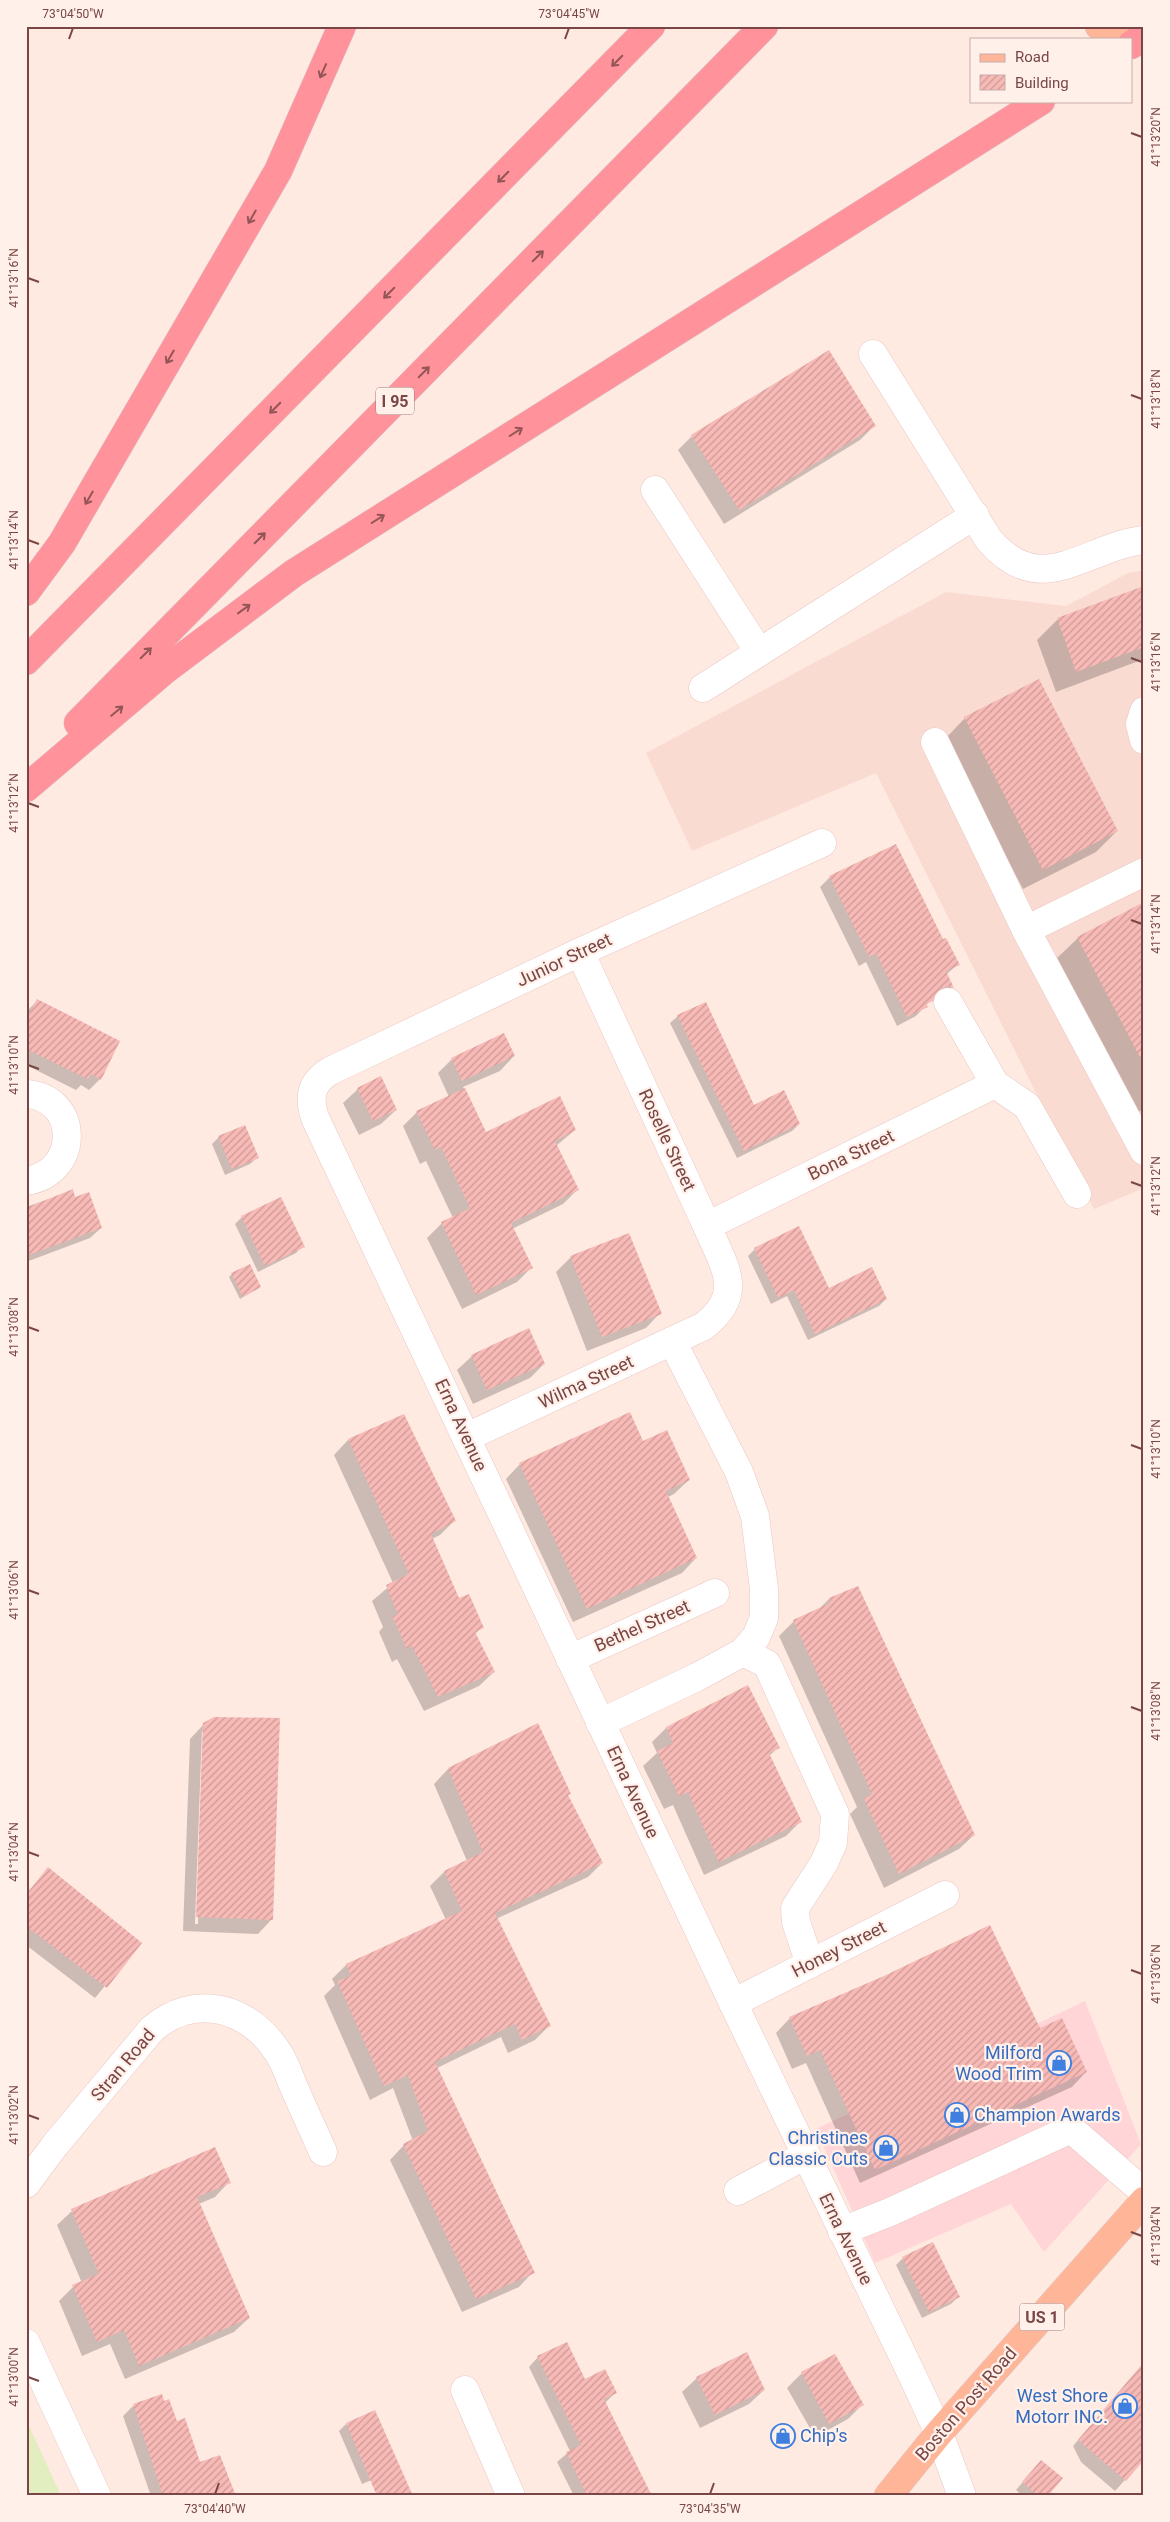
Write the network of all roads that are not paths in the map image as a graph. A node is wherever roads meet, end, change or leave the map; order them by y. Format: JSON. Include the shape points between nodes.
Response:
{"nodes":[{"id":1,"x":342,"y":26,"type":"edge"},
{"id":2,"x":651,"y":26,"type":"edge"},
{"id":3,"x":764,"y":26,"type":"edge"},
{"id":4,"x":1099,"y":26,"type":"edge"},
{"id":5,"x":1140,"y":39,"type":"edge"},
{"id":6,"x":1039,"y":102,"type":"edge"},
{"id":7,"x":873,"y":354,"type":"dead end"},
{"id":8,"x":656,"y":490,"type":"dead end"},
{"id":9,"x":975,"y":515,"type":"junction"},
{"id":10,"x":1144,"y":540,"type":"edge"},
{"id":11,"x":26,"y":592,"type":"edge"},
{"id":12,"x":759,"y":652,"type":"junction"},
{"id":13,"x":26,"y":661,"type":"edge"},
{"id":14,"x":703,"y":688,"type":"dead end"},
{"id":15,"x":1144,"y":711,"type":"edge"},
{"id":16,"x":1144,"y":740,"type":"edge"},
{"id":17,"x":935,"y":742,"type":"dead end"},
{"id":18,"x":26,"y":775,"type":"edge"},
{"id":19,"x":26,"y":788,"type":"edge"},
{"id":20,"x":822,"y":843,"type":"dead end"},
{"id":21,"x":1144,"y":872,"type":"edge"},
{"id":22,"x":1026,"y":930,"type":"junction"},
{"id":23,"x":580,"y":952,"type":"junction"},
{"id":24,"x":948,"y":1002,"type":"dead end"},
{"id":25,"x":995,"y":1084,"type":"junction"},
{"id":26,"x":314,"y":1087,"type":"joint"},
{"id":27,"x":26,"y":1094,"type":"edge"},
{"id":28,"x":1144,"y":1151,"type":"edge"},
{"id":29,"x":26,"y":1181,"type":"edge"},
{"id":30,"x":1077,"y":1194,"type":"dead end"},
{"id":31,"x":707,"y":1226,"type":"junction"},
{"id":32,"x":704,"y":1326,"type":"joint"},
{"id":33,"x":672,"y":1341,"type":"junction"},
{"id":34,"x":467,"y":1437,"type":"junction"},
{"id":35,"x":715,"y":1593,"type":"dead end"},
{"id":36,"x":743,"y":1652,"type":"junction"},
{"id":37,"x":570,"y":1659,"type":"junction"},
{"id":38,"x":600,"y":1723,"type":"junction"},
{"id":39,"x":945,"y":1895,"type":"dead end"},
{"id":40,"x":810,"y":1964,"type":"junction"},
{"id":41,"x":733,"y":2003,"type":"junction"},
{"id":42,"x":323,"y":2152,"type":"dead end"},
{"id":43,"x":806,"y":2155,"type":"junction"},
{"id":44,"x":26,"y":2184,"type":"edge"},
{"id":45,"x":738,"y":2191,"type":"dead end"},
{"id":46,"x":1144,"y":2192,"type":"edge"},
{"id":47,"x":1144,"y":2201,"type":"edge"},
{"id":48,"x":842,"y":2231,"type":"junction"},
{"id":49,"x":26,"y":2343,"type":"edge"},
{"id":50,"x":465,"y":2390,"type":"dead end"},
{"id":51,"x":940,"y":2433,"type":"junction"},
{"id":52,"x":97,"y":2496,"type":"edge"},
{"id":53,"x":511,"y":2496,"type":"edge"},
{"id":54,"x":888,"y":2496,"type":"edge"},
{"id":55,"x":962,"y":2496,"type":"edge"}],
"edges":[{"from":1,"to":11,"type":"highway","one_way":true,"via":[[278,171],[62,543]]},
{"from":2,"to":13,"type":"highway","one_way":true},
{"from":18,"to":3,"type":"highway","number":"I 95","one_way":true},
{"from":4,"to":5,"type":"main road"},
{"from":19,"to":6,"type":"highway","one_way":true,"via":[[165,670],[294,573]]},
{"from":7,"to":9,"type":"street"},
{"from":8,"to":12,"type":"street"},
{"from":9,"to":10,"type":"street","via":[[1000,553],[1010,561],[1037,568],[1063,567],[1124,542]]},
{"from":9,"to":12,"type":"street"},
{"from":12,"to":14,"type":"street"},
{"from":15,"to":16,"type":"street","via":[[1140,724]]},
{"from":17,"to":22,"type":"street"},
{"from":20,"to":23,"type":"street","name":"Junior Street"},
{"from":21,"to":22,"type":"street"},
{"from":22,"to":28,"type":"street"},
{"from":23,"to":26,"type":"street","name":"Junior Street","via":[[330,1071]]},
{"from":23,"to":31,"type":"street","name":"Roselle Street"},
{"from":24,"to":25,"type":"street"},
{"from":25,"to":30,"type":"street","via":[[1027,1106]]},
{"from":25,"to":31,"type":"street","name":"Bona Street"},
{"from":26,"to":34,"type":"street","name":"Erna Avenue","via":[[311,1103],[316,1120]]},
{"from":27,"to":29,"type":"street","via":[[54,1105],[68,1132],[67,1148],[61,1162],[50,1173],[37,1180]]},
{"from":31,"to":32,"type":"street","name":"Roselle Street","via":[[730,1288],[718,1316]]},
{"from":32,"to":33,"type":"street","name":"Wilma Street"},
{"from":33,"to":34,"type":"street","name":"Wilma Street"},
{"from":33,"to":36,"type":"street","via":[[739,1472],[755,1516],[765,1605],[760,1628]]},
{"from":34,"to":37,"type":"street","name":"Erna Avenue"},
{"from":35,"to":37,"type":"street","name":"Bethel Street"},
{"from":36,"to":38,"type":"street"},
{"from":36,"to":40,"type":"street","via":[[767,1664],[835,1814],[833,1843],[795,1908],[796,1922]]},
{"from":37,"to":38,"type":"street","name":"Erna Avenue"},
{"from":38,"to":41,"type":"street","name":"Erna Avenue"},
{"from":39,"to":40,"type":"street","name":"Honey Street"},
{"from":40,"to":41,"type":"street","name":"Honey Street"},
{"from":41,"to":43,"type":"street","name":"Erna Avenue"},
{"from":42,"to":44,"type":"street","name":"Stran Road","via":[[279,2054],[265,2036],[233,2014],[199,2008],[162,2020],[152,2030]]},
{"from":43,"to":45,"type":"street"},
{"from":43,"to":48,"type":"street","name":"Erna Avenue"},
{"from":46,"to":48,"type":"street","via":[[1072,2129]]},
{"from":47,"to":51,"type":"main road","name":"Boston Post Road","number":"US 1"},
{"from":48,"to":51,"type":"street","name":"Erna Avenue"},
{"from":49,"to":52,"type":"street"},
{"from":50,"to":53,"type":"street"},
{"from":51,"to":54,"type":"main road","name":"Boston Post Road","number":"US 1"},
{"from":51,"to":55,"type":"street","name":"Erna Avenue"}]}
